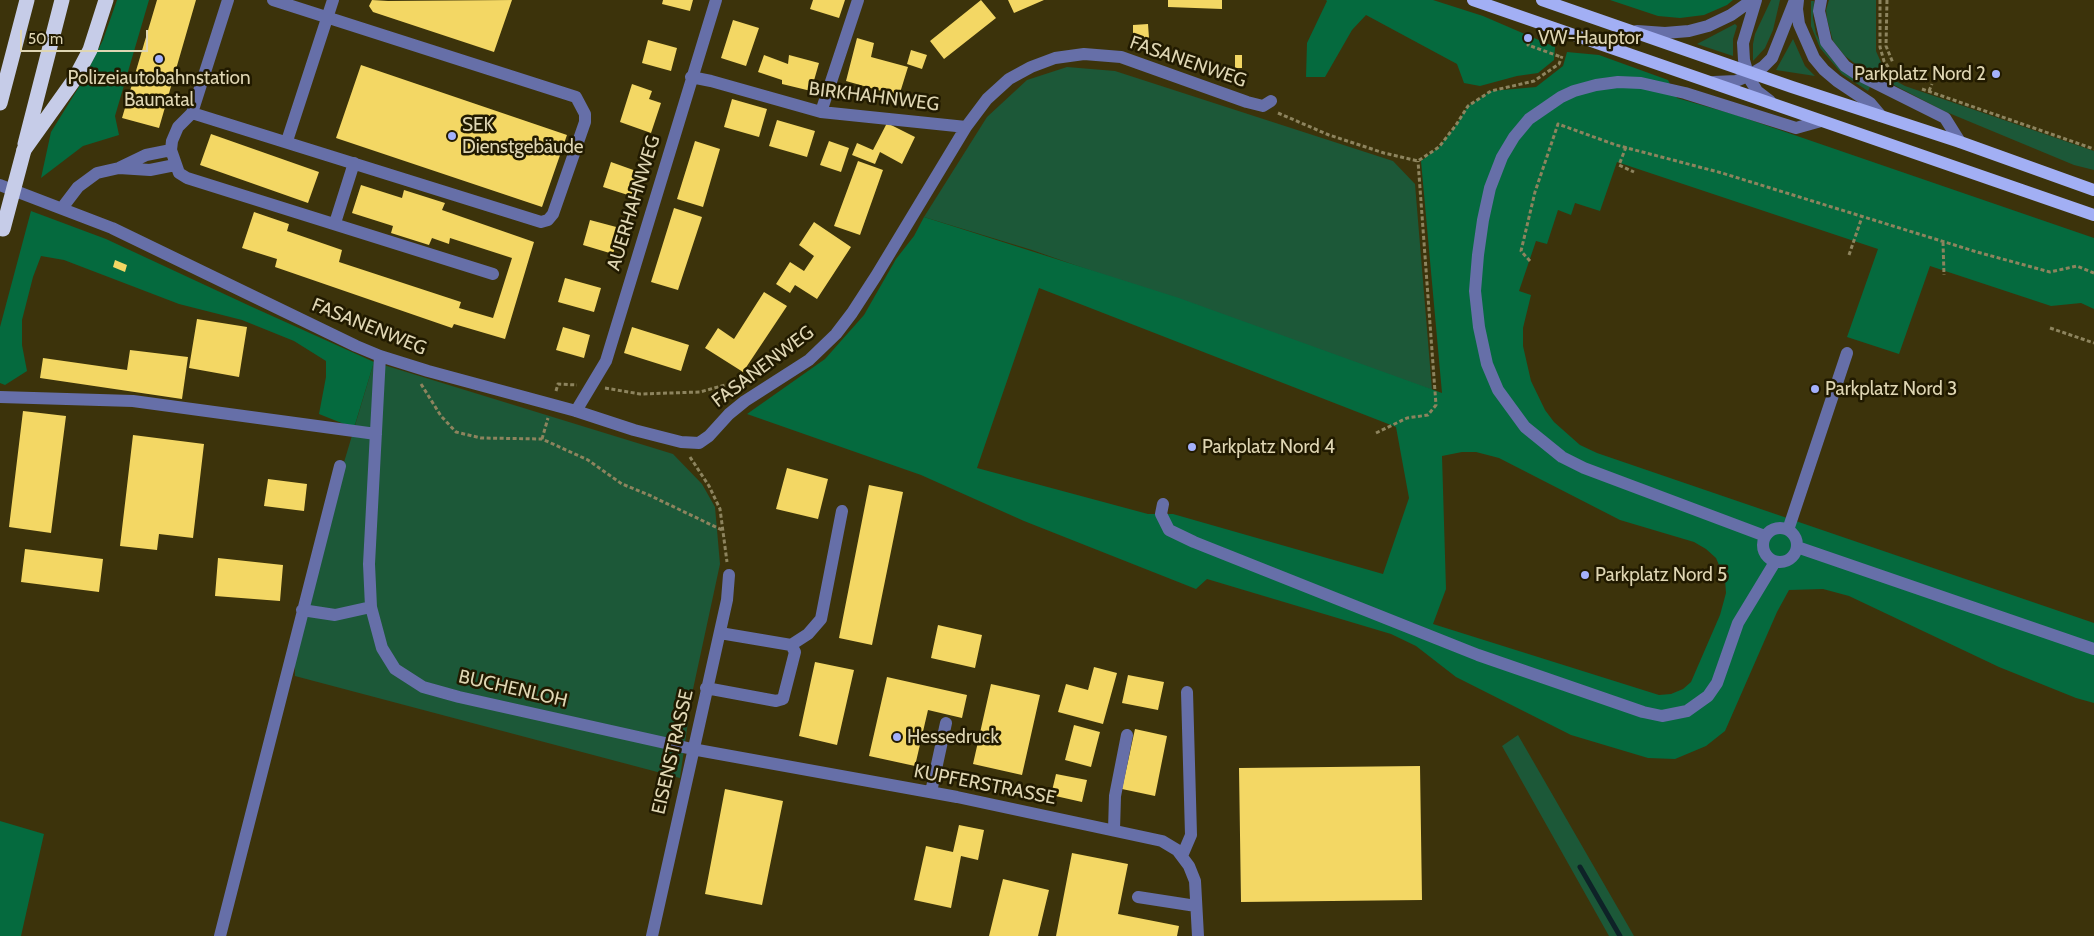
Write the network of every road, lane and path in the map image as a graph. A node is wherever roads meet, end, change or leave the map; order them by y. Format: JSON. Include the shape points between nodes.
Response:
{"nodes":[{"id":1,"x":27,"y":0,"type":"edge"},
{"id":2,"x":62,"y":0,"type":"edge"},
{"id":3,"x":106,"y":0,"type":"edge"},
{"id":4,"x":228,"y":0,"type":"edge"},
{"id":5,"x":273,"y":0,"type":"edge"},
{"id":6,"x":333,"y":0,"type":"edge"},
{"id":7,"x":716,"y":0,"type":"edge"},
{"id":8,"x":858,"y":0,"type":"edge"},
{"id":9,"x":1473,"y":0,"type":"edge"},
{"id":10,"x":1542,"y":0,"type":"edge"},
{"id":11,"x":1752,"y":0,"type":"edge"},
{"id":12,"x":1756,"y":0,"type":"edge"},
{"id":13,"x":1796,"y":0,"type":"edge"},
{"id":14,"x":1821,"y":0,"type":"edge"},
{"id":15,"x":1880,"y":0,"type":"edge"},
{"id":16,"x":1887,"y":0,"type":"edge"},
{"id":17,"x":327,"y":18,"type":"junction"},
{"id":18,"x":1633,"y":31,"type":"junction"},
{"id":19,"x":1529,"y":42,"type":"dead end"},
{"id":20,"x":1893,"y":63,"type":"dead end"},
{"id":21,"x":1901,"y":72,"type":"dead end"},
{"id":22,"x":1749,"y":74,"type":"junction"},
{"id":23,"x":691,"y":77,"type":"junction"},
{"id":24,"x":1898,"y":79,"type":"dead end"},
{"id":25,"x":1709,"y":82,"type":"junction"},
{"id":26,"x":1926,"y":82,"type":"dead end"},
{"id":27,"x":1932,"y":84,"type":"dead end"},
{"id":28,"x":1919,"y":87,"type":"dead end"},
{"id":29,"x":1928,"y":91,"type":"junction"},
{"id":30,"x":0,"y":103,"type":"edge"},
{"id":31,"x":1267,"y":104,"type":"joint"},
{"id":32,"x":1774,"y":104,"type":"junction"},
{"id":33,"x":821,"y":112,"type":"junction"},
{"id":34,"x":192,"y":113,"type":"junction"},
{"id":35,"x":1881,"y":116,"type":"junction"},
{"id":36,"x":1821,"y":121,"type":"junction"},
{"id":37,"x":966,"y":127,"type":"junction"},
{"id":38,"x":287,"y":141,"type":"junction"},
{"id":39,"x":1960,"y":142,"type":"junction"},
{"id":40,"x":1626,"y":148,"type":"junction"},
{"id":41,"x":2094,"y":149,"type":"edge"},
{"id":42,"x":24,"y":150,"type":"junction"},
{"id":43,"x":171,"y":150,"type":"junction"},
{"id":44,"x":1418,"y":161,"type":"junction"},
{"id":45,"x":354,"y":163,"type":"junction"},
{"id":46,"x":175,"y":164,"type":"junction"},
{"id":47,"x":119,"y":168,"type":"junction"},
{"id":48,"x":1634,"y":172,"type":"dead end"},
{"id":49,"x":0,"y":185,"type":"edge"},
{"id":50,"x":2094,"y":190,"type":"edge"},
{"id":51,"x":62,"y":208,"type":"junction"},
{"id":52,"x":2094,"y":215,"type":"edge"},
{"id":53,"x":1862,"y":217,"type":"junction"},
{"id":54,"x":336,"y":224,"type":"junction"},
{"id":55,"x":2,"y":235,"type":"edge"},
{"id":56,"x":1943,"y":242,"type":"junction"},
{"id":57,"x":1849,"y":255,"type":"dead end"},
{"id":58,"x":1530,"y":260,"type":"dead end"},
{"id":59,"x":2094,"y":273,"type":"edge"},
{"id":60,"x":493,"y":274,"type":"dead end"},
{"id":61,"x":1944,"y":275,"type":"dead end"},
{"id":62,"x":2050,"y":328,"type":"dead end"},
{"id":63,"x":2094,"y":343,"type":"edge"},
{"id":64,"x":1847,"y":353,"type":"dead end"},
{"id":65,"x":380,"y":356,"type":"junction"},
{"id":66,"x":409,"y":365,"type":"junction"},
{"id":67,"x":779,"y":379,"type":"junction"},
{"id":68,"x":591,"y":385,"type":"junction"},
{"id":69,"x":0,"y":397,"type":"edge"},
{"id":70,"x":576,"y":411,"type":"junction"},
{"id":71,"x":1376,"y":433,"type":"dead end"},
{"id":72,"x":376,"y":434,"type":"junction"},
{"id":73,"x":681,"y":442,"type":"junction"},
{"id":74,"x":340,"y":466,"type":"dead end"},
{"id":75,"x":1163,"y":504,"type":"dead end"},
{"id":76,"x":842,"y":511,"type":"dead end"},
{"id":77,"x":722,"y":530,"type":"junction"},
{"id":78,"x":1788,"y":530,"type":"junction"},
{"id":79,"x":1765,"y":536,"type":"junction"},
{"id":80,"x":1797,"y":547,"type":"junction"},
{"id":81,"x":1775,"y":562,"type":"junction"},
{"id":82,"x":729,"y":575,"type":"joint"},
{"id":83,"x":371,"y":607,"type":"junction"},
{"id":84,"x":302,"y":610,"type":"junction"},
{"id":85,"x":720,"y":633,"type":"junction"},
{"id":86,"x":791,"y":645,"type":"junction"},
{"id":87,"x":2094,"y":648,"type":"edge"},
{"id":88,"x":706,"y":688,"type":"junction"},
{"id":89,"x":1187,"y":692,"type":"dead end"},
{"id":90,"x":946,"y":724,"type":"dead end"},
{"id":91,"x":1127,"y":735,"type":"dead end"},
{"id":92,"x":692,"y":749,"type":"junction"},
{"id":93,"x":931,"y":792,"type":"junction"},
{"id":94,"x":1114,"y":830,"type":"junction"},
{"id":95,"x":1182,"y":856,"type":"junction"},
{"id":96,"x":1138,"y":897,"type":"dead end"},
{"id":97,"x":1196,"y":906,"type":"junction"},
{"id":98,"x":220,"y":936,"type":"edge"},
{"id":99,"x":652,"y":936,"type":"edge"},
{"id":100,"x":1198,"y":936,"type":"edge"}],
"edges":[{"from":1,"to":30,"type":"highway"},
{"from":2,"to":42,"type":"highway"},
{"from":3,"to":42,"type":"highway","via":[[90,50],[74,80]]},
{"from":4,"to":34,"type":"street"},
{"from":5,"to":17,"type":"street"},
{"from":6,"to":17,"type":"street"},
{"from":7,"to":23,"type":"street","name":"AUERHAHNWEG"},
{"from":8,"to":33,"type":"street"},
{"from":9,"to":25,"type":"main road"},
{"from":10,"to":18,"type":"main road"},
{"from":11,"to":18,"type":"street","via":[[1732,15],[1689,31]]},
{"from":12,"to":22,"type":"street","via":[[1743,43]]},
{"from":13,"to":22,"type":"street","via":[[1772,58]]},
{"from":13,"to":35,"type":"street","via":[[1799,24],[1814,58],[1837,81],[1870,103]]},
{"from":14,"to":39,"type":"street","via":[[1819,11],[1826,42],[1846,66],[1945,118]]},
{"from":15,"to":24,"type":"path","via":[[1881,54]]},
{"from":16,"to":20,"type":"path","via":[[1886,46]]},
{"from":17,"to":38,"type":"street"},
{"from":17,"to":45,"type":"street","via":[[569,94],[576,97],[585,114],[553,214],[541,222]]},
{"from":18,"to":22,"type":"main road"},
{"from":19,"to":44,"type":"path","via":[[1562,57],[1559,64],[1534,81],[1491,91],[1468,106],[1439,147]]},
{"from":21,"to":26,"type":"path"},
{"from":22,"to":25,"type":"street","via":[[1723,83]]},
{"from":22,"to":32,"type":"street","via":[[1757,92]]},
{"from":22,"to":35,"type":"main road"},
{"from":23,"to":33,"type":"street","name":"BIRKHAHNWEG"},
{"from":23,"to":68,"type":"street","name":"AUERHAHNWEG","via":[[606,361]]},
{"from":25,"to":32,"type":"main road"},
{"from":27,"to":29,"type":"path"},
{"from":28,"to":29,"type":"path"},
{"from":29,"to":41,"type":"path"},
{"from":31,"to":37,"type":"street","name":"FASANENWEG","via":[[1247,102],[1121,57],[1084,54],[1055,58],[1009,79],[987,99]]},
{"from":31,"to":44,"type":"path","via":[[1329,135],[1384,154]]},
{"from":32,"to":36,"type":"main road"},
{"from":33,"to":37,"type":"street","name":"BIRKHAHNWEG"},
{"from":34,"to":38,"type":"street"},
{"from":34,"to":43,"type":"street","via":[[178,127]]},
{"from":35,"to":39,"type":"main road"},
{"from":36,"to":52,"type":"main road"},
{"from":36,"to":79,"type":"street","via":[[1796,128],[1641,83],[1596,85],[1561,97],[1529,119],[1502,157],[1490,188],[1478,255],[1476,291],[1487,364],[1498,390],[1525,427],[1550,448],[1584,468]]},
{"from":37,"to":67,"type":"street","name":"FASANENWEG","via":[[852,313],[809,360]]},
{"from":38,"to":45,"type":"street"},
{"from":39,"to":50,"type":"main road"},
{"from":40,"to":48,"type":"path","via":[[1619,165]]},
{"from":40,"to":53,"type":"path","via":[[1722,173]]},
{"from":40,"to":58,"type":"path","via":[[1558,124],[1535,192],[1521,251]]},
{"from":42,"to":55,"type":"highway","bridge":true},
{"from":43,"to":46,"type":"street"},
{"from":43,"to":47,"type":"street","via":[[146,155]]},
{"from":44,"to":71,"type":"path","via":[[1436,405],[1428,415],[1407,418]]},
{"from":45,"to":54,"type":"street"},
{"from":46,"to":47,"type":"street","via":[[150,170]]},
{"from":46,"to":54,"type":"street","via":[[187,178]]},
{"from":47,"to":51,"type":"street","via":[[97,173],[78,187]]},
{"from":49,"to":51,"type":"street","name":"FASANENWEG"},
{"from":51,"to":65,"type":"street","name":"FASANENWEG","via":[[112,228]]},
{"from":53,"to":56,"type":"path"},
{"from":53,"to":57,"type":"path"},
{"from":54,"to":60,"type":"street"},
{"from":56,"to":59,"type":"path","via":[[2050,272],[2077,266]]},
{"from":56,"to":61,"type":"path"},
{"from":62,"to":63,"type":"path"},
{"from":64,"to":78,"type":"street"},
{"from":65,"to":66,"type":"street","name":"FASANENWEG"},
{"from":65,"to":72,"type":"street","name":"BUCHENLOH"},
{"from":66,"to":70,"type":"street","name":"FASANENWEG"},
{"from":66,"to":77,"type":"path","via":[[441,416],[456,432],[481,438],[542,439],[588,460],[622,484]]},
{"from":67,"to":68,"type":"path","via":[[752,377],[700,392],[640,394]]},
{"from":67,"to":73,"type":"street","name":"FASANENWEG","via":[[745,401],[699,443]]},
{"from":68,"to":70,"type":"street","name":"AUERHAHNWEG"},
{"from":69,"to":72,"type":"street","via":[[134,402]]},
{"from":70,"to":73,"type":"street","name":"FASANENWEG"},
{"from":72,"to":83,"type":"street","name":"BUCHENLOH"},
{"from":73,"to":77,"type":"path","via":[[720,509]]},
{"from":74,"to":84,"type":"street"},
{"from":75,"to":81,"type":"street","via":[[1161,514],[1169,530],[1194,542],[1478,655],[1662,716],[1687,711],[1708,696],[1717,683],[1738,623]]},
{"from":76,"to":86,"type":"street","via":[[821,619],[808,634]]},
{"from":77,"to":82,"type":"path"},
{"from":78,"to":79,"type":"street","via":[[1777,528]]},
{"from":78,"to":80,"type":"street","via":[[1795,536]]},
{"from":79,"to":81,"type":"street","via":[[1765,554]]},
{"from":80,"to":81,"type":"street","via":[[1789,560]]},
{"from":80,"to":87,"type":"street"},
{"from":82,"to":85,"type":"street","name":"EISENSTRASSE"},
{"from":83,"to":84,"type":"street","via":[[335,615]]},
{"from":83,"to":92,"type":"street","name":"BUCHENLOH","via":[[382,648],[396,669],[423,687]]},
{"from":84,"to":98,"type":"street"},
{"from":85,"to":86,"type":"street"},
{"from":85,"to":88,"type":"street","name":"EISENSTRASSE"},
{"from":86,"to":88,"type":"street","via":[[795,652],[782,699],[776,701]]},
{"from":88,"to":92,"type":"street","name":"EISENSTRASSE"},
{"from":89,"to":95,"type":"street","via":[[1191,835]]},
{"from":90,"to":93,"type":"street"},
{"from":91,"to":94,"type":"street","via":[[1114,796]]},
{"from":92,"to":93,"type":"street","name":"KUPFERSTRASSE"},
{"from":92,"to":99,"type":"street","name":"EISENSTRASSE"},
{"from":93,"to":94,"type":"street","name":"KUPFERSTRASSE"},
{"from":94,"to":95,"type":"street","name":"KUPFERSTRASSE","via":[[1162,841]]},
{"from":95,"to":97,"type":"street","name":"KUPFERSTRASSE","via":[[1195,881]]},
{"from":96,"to":97,"type":"street"},
{"from":97,"to":100,"type":"street","name":"KUPFERSTRASSE"}]}
